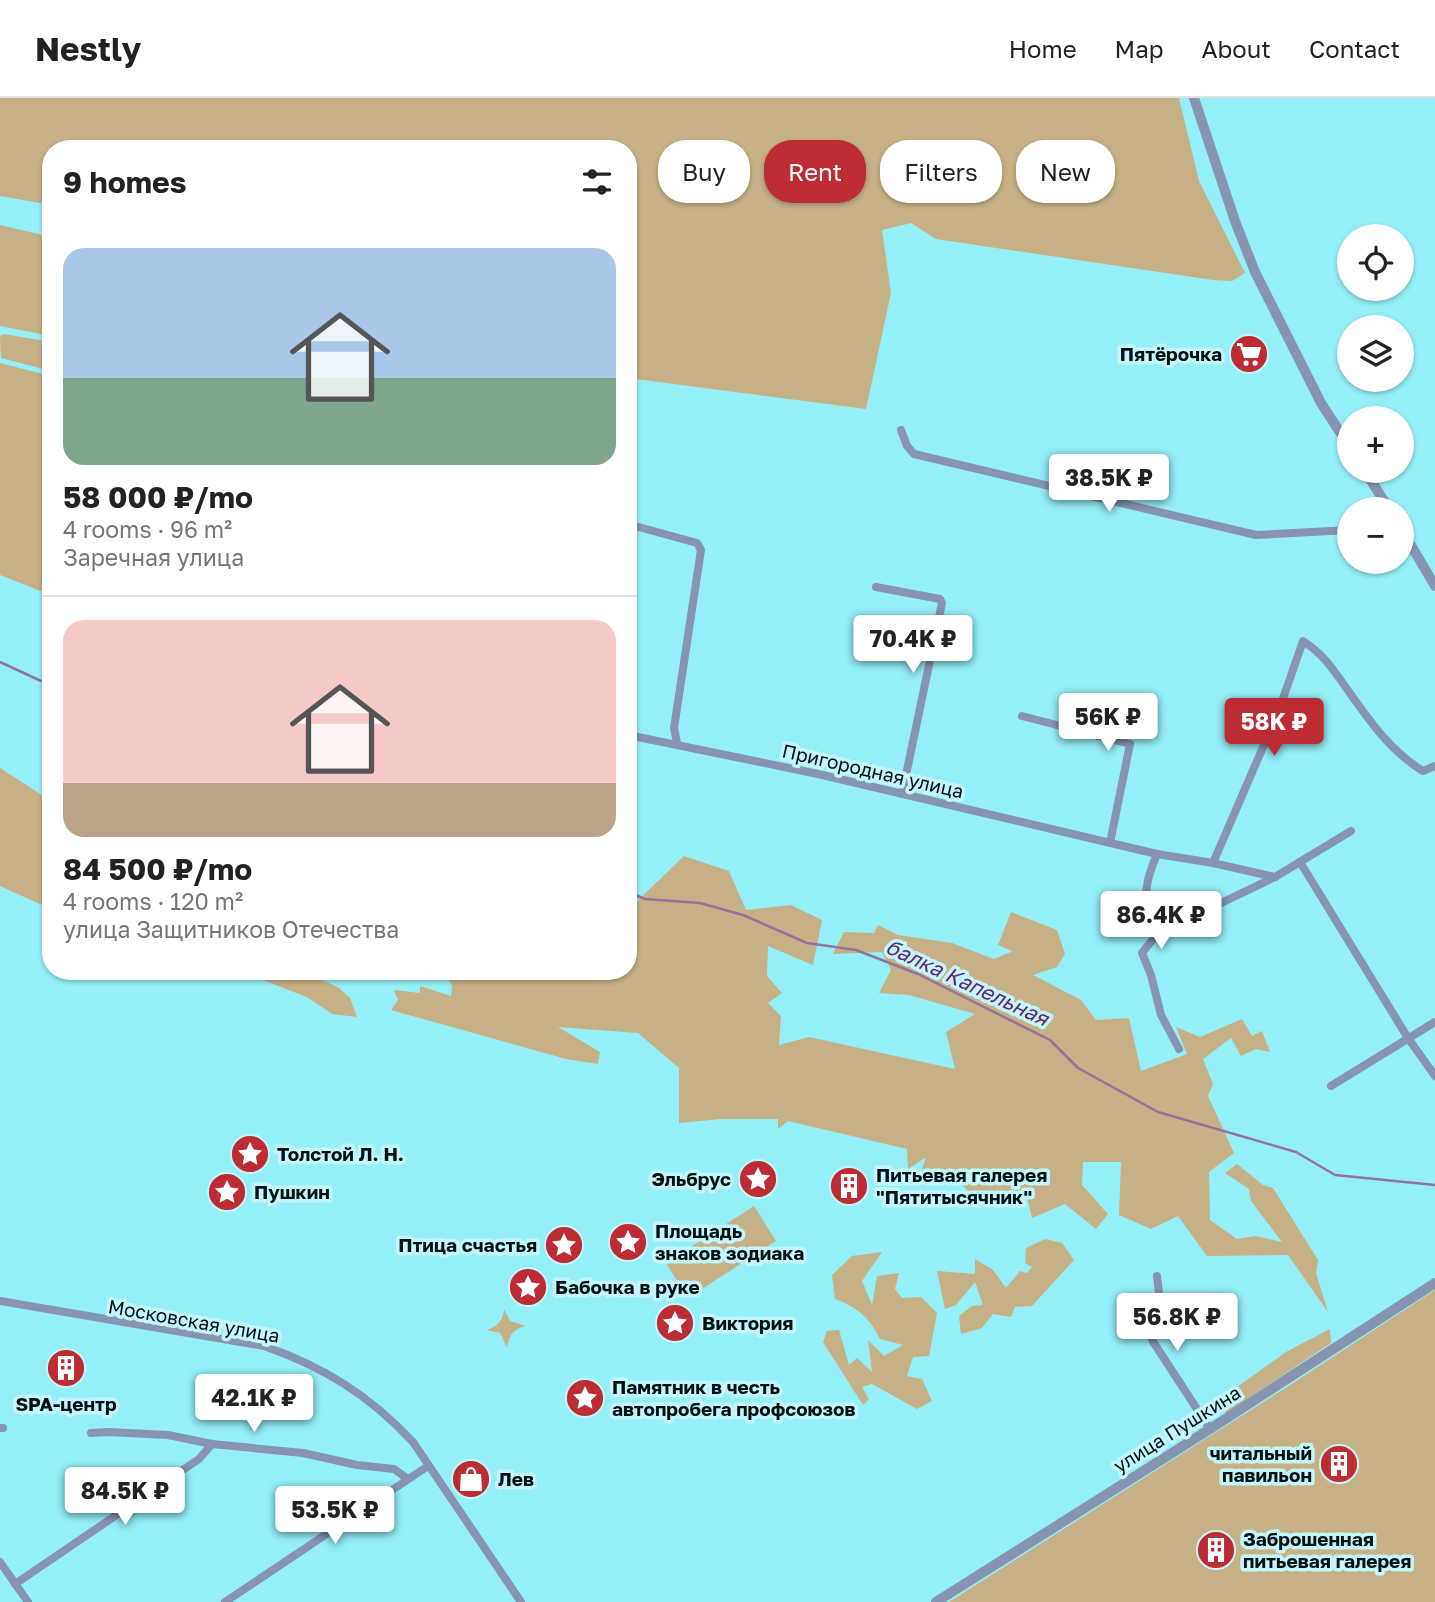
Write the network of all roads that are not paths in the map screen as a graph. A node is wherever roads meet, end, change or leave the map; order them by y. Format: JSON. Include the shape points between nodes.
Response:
{"nodes":[{"id":1,"x":1195,"y":98,"type":"edge"},
{"id":2,"x":1337,"y":428,"type":"edge"},
{"id":3,"x":901,"y":430,"type":"dead end"},
{"id":4,"x":637,"y":527,"type":"edge"},
{"id":5,"x":1337,"y":531,"type":"edge"},
{"id":6,"x":1414,"y":550,"type":"edge"},
{"id":7,"x":1435,"y":586,"type":"edge"},
{"id":8,"x":876,"y":587,"type":"dead end"},
{"id":9,"x":1022,"y":716,"type":"dead end"},
{"id":10,"x":637,"y":736,"type":"edge"},
{"id":11,"x":677,"y":743,"type":"junction"},
{"id":12,"x":1435,"y":766,"type":"edge"},
{"id":13,"x":902,"y":794,"type":"junction"},
{"id":14,"x":1351,"y":831,"type":"dead end"},
{"id":15,"x":1110,"y":843,"type":"junction"},
{"id":16,"x":1157,"y":853,"type":"junction"},
{"id":17,"x":1300,"y":862,"type":"junction"},
{"id":18,"x":1213,"y":863,"type":"junction"},
{"id":19,"x":1275,"y":877,"type":"junction"},
{"id":20,"x":1157,"y":934,"type":"junction"},
{"id":21,"x":1435,"y":1022,"type":"edge"},
{"id":22,"x":1408,"y":1038,"type":"junction"},
{"id":23,"x":1179,"y":1049,"type":"dead end"},
{"id":24,"x":1435,"y":1076,"type":"edge"},
{"id":25,"x":1331,"y":1086,"type":"dead end"},
{"id":26,"x":1157,"y":1276,"type":"dead end"},
{"id":27,"x":1435,"y":1283,"type":"edge"},
{"id":28,"x":0,"y":1301,"type":"edge"},
{"id":29,"x":1210,"y":1429,"type":"junction"},
{"id":30,"x":91,"y":1433,"type":"dead end"},
{"id":31,"x":212,"y":1444,"type":"junction"},
{"id":32,"x":428,"y":1466,"type":"junction"},
{"id":33,"x":408,"y":1479,"type":"junction"},
{"id":34,"x":0,"y":1562,"type":"edge"},
{"id":35,"x":15,"y":1584,"type":"junction"},
{"id":36,"x":28,"y":1602,"type":"edge"},
{"id":37,"x":225,"y":1602,"type":"edge"},
{"id":38,"x":521,"y":1602,"type":"edge"},
{"id":39,"x":936,"y":1602,"type":"edge"}],
"edges":[{"from":1,"to":2,"type":"street","via":[[1258,280]]},
{"from":3,"to":5,"type":"street","via":[[914,454],[1256,535]]},
{"from":4,"to":11,"type":"street","via":[[696,543],[701,550],[674,729]]},
{"from":6,"to":7,"type":"street"},
{"from":8,"to":13,"type":"street","via":[[942,603]]},
{"from":9,"to":15,"type":"street","via":[[1130,744]]},
{"from":10,"to":11,"type":"street","name":"Пригородная улица"},
{"from":11,"to":13,"type":"street","name":"Пригородная улица"},
{"from":12,"to":18,"type":"street","via":[[1423,771],[1405,760],[1380,734],[1321,653],[1303,641],[1279,710]]},
{"from":13,"to":15,"type":"street","name":"Пригородная улица"},
{"from":14,"to":17,"type":"street"},
{"from":15,"to":16,"type":"street","name":"Пригородная улица"},
{"from":16,"to":18,"type":"street","name":"Пригородная улица"},
{"from":16,"to":20,"type":"street","via":[[1144,894]]},
{"from":17,"to":19,"type":"street"},
{"from":17,"to":22,"type":"street"},
{"from":18,"to":19,"type":"street","name":"Пригородная улица"},
{"from":19,"to":20,"type":"street"},
{"from":20,"to":23,"type":"street","via":[[1142,953],[1161,1014]]},
{"from":21,"to":22,"type":"street"},
{"from":22,"to":24,"type":"street"},
{"from":22,"to":25,"type":"street"},
{"from":26,"to":29,"type":"street","via":[[1161,1311],[1152,1340]]},
{"from":27,"to":29,"type":"street","name":"улица Пушкина"},
{"from":28,"to":32,"type":"street","name":"Московская улица","via":[[264,1346],[302,1359],[337,1377],[395,1423]]},
{"from":29,"to":39,"type":"street","name":"улица Пушкина"},
{"from":30,"to":31,"type":"street","via":[[168,1435]]},
{"from":31,"to":33,"type":"street","via":[[394,1469]]},
{"from":31,"to":35,"type":"street","via":[[199,1459]]},
{"from":32,"to":33,"type":"street"},
{"from":32,"to":38,"type":"street","name":"Московская улица"},
{"from":33,"to":37,"type":"street"},
{"from":34,"to":35,"type":"street"},
{"from":35,"to":36,"type":"street"}]}
